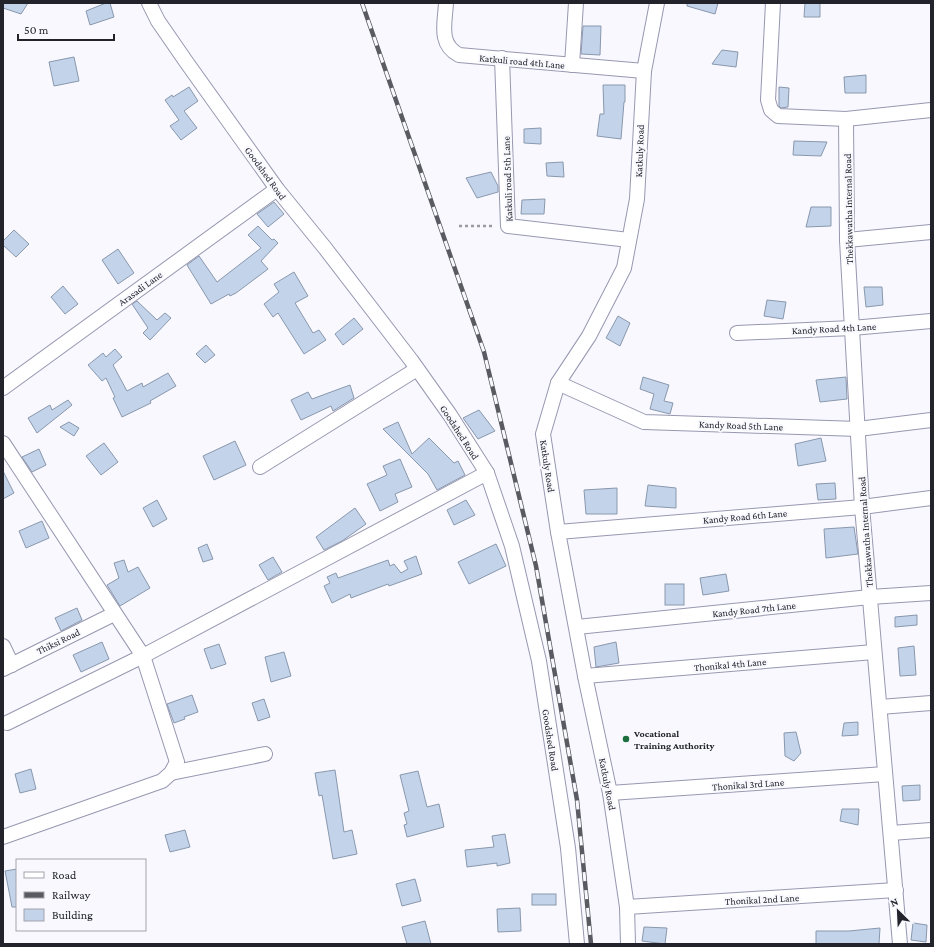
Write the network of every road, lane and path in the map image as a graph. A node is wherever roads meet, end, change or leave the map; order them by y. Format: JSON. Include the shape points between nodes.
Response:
{"nodes":[{"id":1,"x":149,"y":3,"type":"edge"},
{"id":2,"x":446,"y":3,"type":"edge"},
{"id":3,"x":576,"y":3,"type":"edge"},
{"id":4,"x":657,"y":3,"type":"edge"},
{"id":5,"x":773,"y":3,"type":"edge"},
{"id":6,"x":502,"y":58,"type":"junction"},
{"id":7,"x":572,"y":65,"type":"junction"},
{"id":8,"x":644,"y":71,"type":"junction"},
{"id":9,"x":931,"y":110,"type":"edge"},
{"id":10,"x":846,"y":119,"type":"junction"},
{"id":11,"x":277,"y":188,"type":"junction"},
{"id":12,"x":460,"y":226,"type":"dead end"},
{"id":13,"x":508,"y":226,"type":"junction"},
{"id":14,"x":931,"y":232,"type":"edge"},
{"id":15,"x":630,"y":240,"type":"junction"},
{"id":16,"x":847,"y":240,"type":"junction"},
{"id":17,"x":931,"y":321,"type":"edge"},
{"id":18,"x":852,"y":328,"type":"junction"},
{"id":19,"x":737,"y":333,"type":"dead end"},
{"id":20,"x":417,"y":369,"type":"junction"},
{"id":21,"x":558,"y":383,"type":"junction"},
{"id":22,"x":3,"y":388,"type":"edge"},
{"id":23,"x":931,"y":420,"type":"edge"},
{"id":24,"x":858,"y":429,"type":"junction"},
{"id":25,"x":3,"y":443,"type":"edge"},
{"id":26,"x":260,"y":467,"type":"dead end"},
{"id":27,"x":487,"y":473,"type":"junction"},
{"id":28,"x":931,"y":498,"type":"edge"},
{"id":29,"x":862,"y":507,"type":"junction"},
{"id":30,"x":558,"y":532,"type":"junction"},
{"id":31,"x":931,"y":593,"type":"edge"},
{"id":32,"x":870,"y":597,"type":"junction"},
{"id":33,"x":114,"y":614,"type":"junction"},
{"id":34,"x":577,"y":627,"type":"junction"},
{"id":35,"x":3,"y":646,"type":"edge"},
{"id":36,"x":874,"y":652,"type":"junction"},
{"id":37,"x":143,"y":656,"type":"junction"},
{"id":38,"x":7,"y":667,"type":"edge"},
{"id":39,"x":586,"y":676,"type":"junction"},
{"id":40,"x":931,"y":703,"type":"edge"},
{"id":41,"x":880,"y":707,"type":"junction"},
{"id":42,"x":7,"y":723,"type":"dead end"},
{"id":43,"x":264,"y":754,"type":"dead end"},
{"id":44,"x":172,"y":773,"type":"junction"},
{"id":45,"x":885,"y":774,"type":"junction"},
{"id":46,"x":610,"y":793,"type":"junction"},
{"id":47,"x":931,"y":830,"type":"edge"},
{"id":48,"x":891,"y":833,"type":"junction"},
{"id":49,"x":3,"y":837,"type":"edge"},
{"id":50,"x":896,"y":890,"type":"junction"},
{"id":51,"x":627,"y":906,"type":"junction"},
{"id":52,"x":577,"y":944,"type":"edge"},
{"id":53,"x":628,"y":944,"type":"edge"},
{"id":54,"x":900,"y":944,"type":"edge"}],
"edges":[{"from":1,"to":11,"type":"street","name":"Goodshed Road","via":[[158,21],[187,63]]},
{"from":2,"to":6,"type":"street","name":"Katkuli road 4th Lane","via":[[444,40],[451,51],[459,55]]},
{"from":3,"to":7,"type":"street"},
{"from":4,"to":8,"type":"street","name":"Katkuly Road"},
{"from":5,"to":10,"type":"street","via":[[768,100],[771,110],[778,116]]},
{"from":6,"to":7,"type":"street","name":"Katkuli road 4th Lane"},
{"from":6,"to":13,"type":"street","name":"Katkuli road 5th Lane"},
{"from":7,"to":8,"type":"street","name":"Katkuli road 4th Lane"},
{"from":8,"to":15,"type":"street","name":"Katkuly Road","via":[[638,198]]},
{"from":9,"to":10,"type":"street"},
{"from":10,"to":16,"type":"street","name":"Thekkawatha Internal Road"},
{"from":11,"to":20,"type":"street","name":"Goodshed Road"},
{"from":11,"to":22,"type":"street","name":"Arasadi Lane"},
{"from":12,"to":13,"type":"path"},
{"from":13,"to":15,"type":"street","name":"Katkuli road 5th Lane"},
{"from":14,"to":16,"type":"street"},
{"from":15,"to":21,"type":"street","name":"Katkuly Road","via":[[624,268],[589,336]]},
{"from":16,"to":18,"type":"street","name":"Thekkawatha Internal Road"},
{"from":17,"to":18,"type":"street","name":"Kandy Road 4th Lane"},
{"from":18,"to":19,"type":"street","name":"Kandy Road 4th Lane"},
{"from":18,"to":24,"type":"street","name":"Thekkawatha Internal Road"},
{"from":20,"to":26,"type":"street"},
{"from":20,"to":27,"type":"street","name":"Goodshed Road"},
{"from":21,"to":24,"type":"street","name":"Kandy Road 5th Lane","via":[[644,422]]},
{"from":21,"to":30,"type":"street","name":"Katkuly Road","via":[[543,434]]},
{"from":23,"to":24,"type":"street","name":"Kandy Road 5th Lane"},
{"from":24,"to":29,"type":"street","name":"Thekkawatha Internal Road"},
{"from":25,"to":33,"type":"street"},
{"from":27,"to":37,"type":"street"},
{"from":27,"to":52,"type":"street","name":"Goodshed Road","via":[[512,546],[539,661],[568,848]]},
{"from":28,"to":29,"type":"street","name":"Kandy Road 6th Lane"},
{"from":29,"to":30,"type":"street","name":"Kandy Road 6th Lane"},
{"from":29,"to":32,"type":"street","name":"Thekkawatha Internal Road"},
{"from":30,"to":34,"type":"street","name":"Katkuly Road"},
{"from":31,"to":32,"type":"street","name":"Kandy Road 7th Lane"},
{"from":32,"to":34,"type":"street","name":"Kandy Road 7th Lane"},
{"from":32,"to":36,"type":"street","name":"Thekkawatha Internal Road"},
{"from":33,"to":37,"type":"street"},
{"from":33,"to":38,"type":"street","name":"Thiksi Road"},
{"from":34,"to":39,"type":"street","name":"Katkuly Road"},
{"from":35,"to":38,"type":"street"},
{"from":36,"to":39,"type":"street","name":"Thonikal 4th Lane"},
{"from":36,"to":41,"type":"street","name":"Thekkawatha Internal Road"},
{"from":37,"to":42,"type":"street"},
{"from":37,"to":44,"type":"street","via":[[177,762]]},
{"from":39,"to":46,"type":"street","name":"Katkuly Road"},
{"from":40,"to":41,"type":"street"},
{"from":41,"to":45,"type":"street","name":"Thekkawatha Internal Road"},
{"from":43,"to":44,"type":"street"},
{"from":44,"to":49,"type":"street","via":[[162,781]]},
{"from":45,"to":46,"type":"street","name":"Thonikal 3rd Lane"},
{"from":45,"to":48,"type":"street","name":"Thekkawatha Internal Road"},
{"from":46,"to":51,"type":"street","name":"Katkuly Road"},
{"from":47,"to":48,"type":"street"},
{"from":48,"to":50,"type":"street","name":"Thekkawatha Internal Road"},
{"from":50,"to":51,"type":"street","name":"Thonikal 2nd Lane"},
{"from":50,"to":54,"type":"street","name":"Thekkawatha Internal Road"},
{"from":51,"to":53,"type":"street","name":"Katkuly Road"}]}
